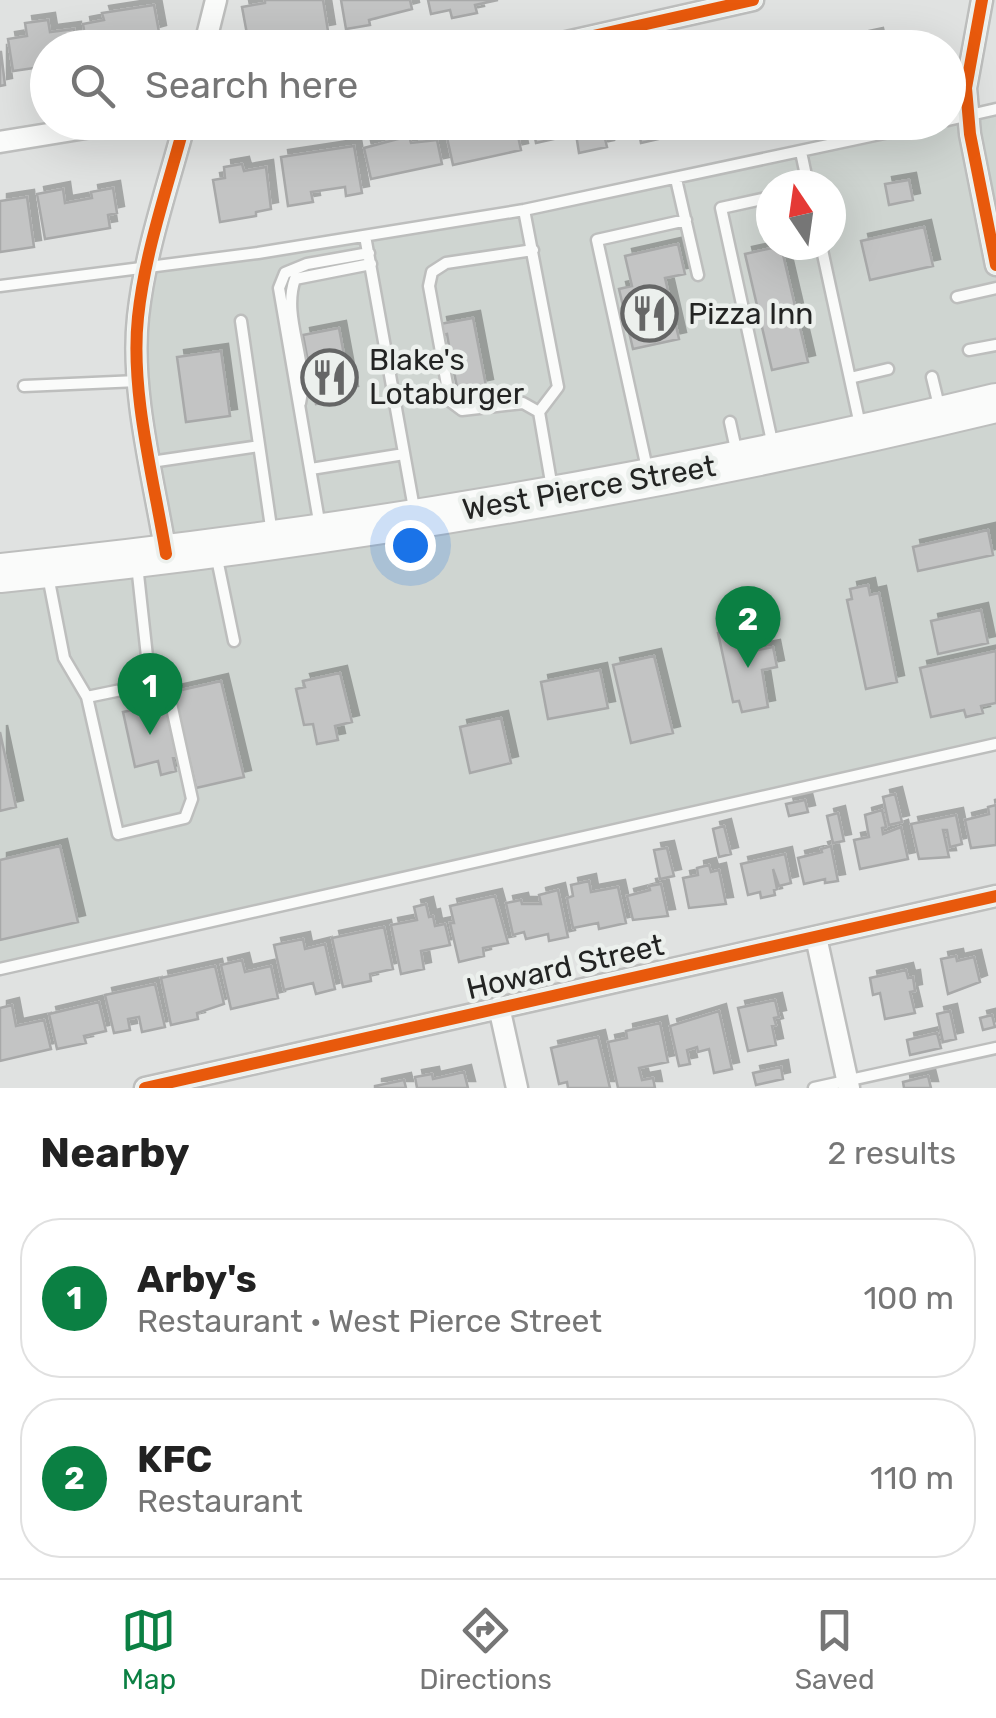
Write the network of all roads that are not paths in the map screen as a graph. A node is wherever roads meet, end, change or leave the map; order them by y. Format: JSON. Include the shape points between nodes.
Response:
{"nodes":[{"id":1,"x":216,"y":0,"type":"edge"},
{"id":2,"x":753,"y":0,"type":"edge"},
{"id":3,"x":982,"y":0,"type":"edge"},
{"id":4,"x":208,"y":30,"type":"edge"},
{"id":5,"x":620,"y":30,"type":"edge"},
{"id":6,"x":966,"y":82,"type":"edge"},
{"id":7,"x":996,"y":109,"type":"edge"},
{"id":8,"x":966,"y":116,"type":"edge"},
{"id":9,"x":30,"y":137,"type":"edge"},
{"id":10,"x":180,"y":140,"type":"edge"},
{"id":11,"x":855,"y":140,"type":"edge"},
{"id":12,"x":964,"y":140,"type":"edge"},
{"id":13,"x":0,"y":142,"type":"edge"},
{"id":14,"x":801,"y":152,"type":"junction"},
{"id":15,"x":805,"y":170,"type":"edge"},
{"id":16,"x":676,"y":179,"type":"junction"},
{"id":17,"x":756,"y":200,"type":"edge"},
{"id":18,"x":524,"y":210,"type":"junction"},
{"id":19,"x":686,"y":220,"type":"junction"},
{"id":20,"x":366,"y":236,"type":"junction"},
{"id":21,"x":534,"y":250,"type":"junction"},
{"id":22,"x":370,"y":259,"type":"junction"},
{"id":23,"x":824,"y":260,"type":"edge"},
{"id":24,"x":996,"y":265,"type":"edge"},
{"id":25,"x":146,"y":269,"type":"junction"},
{"id":26,"x":698,"y":275,"type":"dead end"},
{"id":27,"x":0,"y":286,"type":"edge"},
{"id":28,"x":996,"y":288,"type":"edge"},
{"id":29,"x":957,"y":297,"type":"dead end"},
{"id":30,"x":241,"y":321,"type":"dead end"},
{"id":31,"x":996,"y":344,"type":"edge"},
{"id":32,"x":968,"y":350,"type":"dead end"},
{"id":33,"x":888,"y":369,"type":"dead end"},
{"id":34,"x":932,"y":377,"type":"dead end"},
{"id":35,"x":850,"y":378,"type":"junction"},
{"id":36,"x":139,"y":380,"type":"junction"},
{"id":37,"x":24,"y":386,"type":"dead end"},
{"id":38,"x":996,"y":403,"type":"edge"},
{"id":39,"x":539,"y":412,"type":"junction"},
{"id":40,"x":941,"y":416,"type":"junction"},
{"id":41,"x":730,"y":422,"type":"dead end"},
{"id":42,"x":862,"y":433,"type":"junction"},
{"id":43,"x":259,"y":446,"type":"junction"},
{"id":44,"x":404,"y":454,"type":"junction"},
{"id":45,"x":757,"y":456,"type":"junction"},
{"id":46,"x":151,"y":462,"type":"junction"},
{"id":47,"x":311,"y":468,"type":"junction"},
{"id":48,"x":650,"y":479,"type":"junction"},
{"id":49,"x":554,"y":496,"type":"junction"},
{"id":50,"x":416,"y":520,"type":"junction"},
{"id":51,"x":321,"y":533,"type":"junction"},
{"id":52,"x":273,"y":540,"type":"junction"},
{"id":53,"x":214,"y":548,"type":"junction"},
{"id":54,"x":151,"y":556,"type":"junction"},
{"id":55,"x":46,"y":568,"type":"junction"},
{"id":56,"x":0,"y":573,"type":"edge"},
{"id":57,"x":234,"y":640,"type":"dead end"},
{"id":58,"x":148,"y":666,"type":"junction"},
{"id":59,"x":88,"y":696,"type":"junction"},
{"id":60,"x":996,"y":744,"type":"edge"},
{"id":61,"x":996,"y":896,"type":"edge"},
{"id":62,"x":816,"y":937,"type":"junction"},
{"id":63,"x":0,"y":969,"type":"edge"},
{"id":64,"x":499,"y":1008,"type":"junction"},
{"id":65,"x":996,"y":1048,"type":"edge"},
{"id":66,"x":184,"y":1084,"type":"edge"},
{"id":67,"x":848,"y":1084,"type":"edge"},
{"id":68,"x":145,"y":1088,"type":"edge"},
{"id":69,"x":517,"y":1088,"type":"edge"},
{"id":70,"x":814,"y":1088,"type":"edge"}],
"edges":[{"from":1,"to":4,"type":"street"},
{"from":2,"to":5,"type":"street"},
{"from":3,"to":6,"type":"street"},
{"from":7,"to":8,"type":"lane"},
{"from":9,"to":13,"type":"street"},
{"from":10,"to":25,"type":"street"},
{"from":11,"to":14,"type":"lane"},
{"from":12,"to":24,"type":"street"},
{"from":14,"to":15,"type":"lane"},
{"from":14,"to":16,"type":"lane"},
{"from":16,"to":18,"type":"lane"},
{"from":16,"to":19,"type":"lane"},
{"from":17,"to":45,"type":"lane","via":[[721,208]]},
{"from":18,"to":20,"type":"lane"},
{"from":18,"to":21,"type":"lane"},
{"from":19,"to":26,"type":"lane"},
{"from":19,"to":48,"type":"lane","via":[[597,240]]},
{"from":20,"to":22,"type":"lane"},
{"from":20,"to":25,"type":"lane"},
{"from":21,"to":39,"type":"lane","via":[[558,387]]},
{"from":21,"to":39,"type":"lane","via":[[446,263],[432,272],[429,286],[450,402],[462,410],[522,402]]},
{"from":22,"to":44,"type":"lane"},
{"from":22,"to":47,"type":"lane","via":[[308,264],[285,273],[279,288]]},
{"from":23,"to":35,"type":"lane"},
{"from":25,"to":27,"type":"lane"},
{"from":25,"to":36,"type":"street"},
{"from":28,"to":29,"type":"lane"},
{"from":30,"to":43,"type":"lane"},
{"from":31,"to":32,"type":"lane"},
{"from":33,"to":35,"type":"lane"},
{"from":34,"to":40,"type":"lane"},
{"from":35,"to":42,"type":"lane"},
{"from":36,"to":37,"type":"lane"},
{"from":36,"to":46,"type":"street"},
{"from":38,"to":40,"type":"highway","name":"West Pierce Street"},
{"from":39,"to":49,"type":"lane"},
{"from":40,"to":42,"type":"highway","name":"West Pierce Street"},
{"from":41,"to":45,"type":"lane"},
{"from":42,"to":45,"type":"highway","name":"West Pierce Street"},
{"from":43,"to":46,"type":"lane"},
{"from":43,"to":52,"type":"lane"},
{"from":44,"to":47,"type":"lane"},
{"from":44,"to":50,"type":"lane"},
{"from":45,"to":48,"type":"highway","name":"West Pierce Street"},
{"from":46,"to":54,"type":"street"},
{"from":47,"to":51,"type":"lane"},
{"from":48,"to":49,"type":"highway","name":"West Pierce Street"},
{"from":49,"to":50,"type":"highway","name":"West Pierce Street"},
{"from":50,"to":51,"type":"highway","name":"West Pierce Street"},
{"from":51,"to":52,"type":"highway","name":"West Pierce Street"},
{"from":52,"to":53,"type":"highway","name":"West Pierce Street"},
{"from":53,"to":54,"type":"highway","name":"West Pierce Street"},
{"from":53,"to":57,"type":"lane"},
{"from":54,"to":55,"type":"highway","name":"West Pierce Street"},
{"from":54,"to":58,"type":"lane"},
{"from":55,"to":56,"type":"highway","name":"West Pierce Street"},
{"from":55,"to":59,"type":"lane","via":[[64,658]]},
{"from":58,"to":59,"type":"lane","via":[[150,684]]},
{"from":58,"to":59,"type":"lane","via":[[168,685],[192,799],[185,818],[118,834]]},
{"from":60,"to":63,"type":"lane"},
{"from":61,"to":62,"type":"street","name":"Howard Street"},
{"from":62,"to":64,"type":"street","name":"Howard Street"},
{"from":62,"to":67,"type":"street"},
{"from":64,"to":66,"type":"street","name":"Howard Street"},
{"from":64,"to":69,"type":"street"},
{"from":65,"to":67,"type":"lane"},
{"from":66,"to":68,"type":"street","name":"Howard Street"},
{"from":67,"to":70,"type":"lane"}]}
